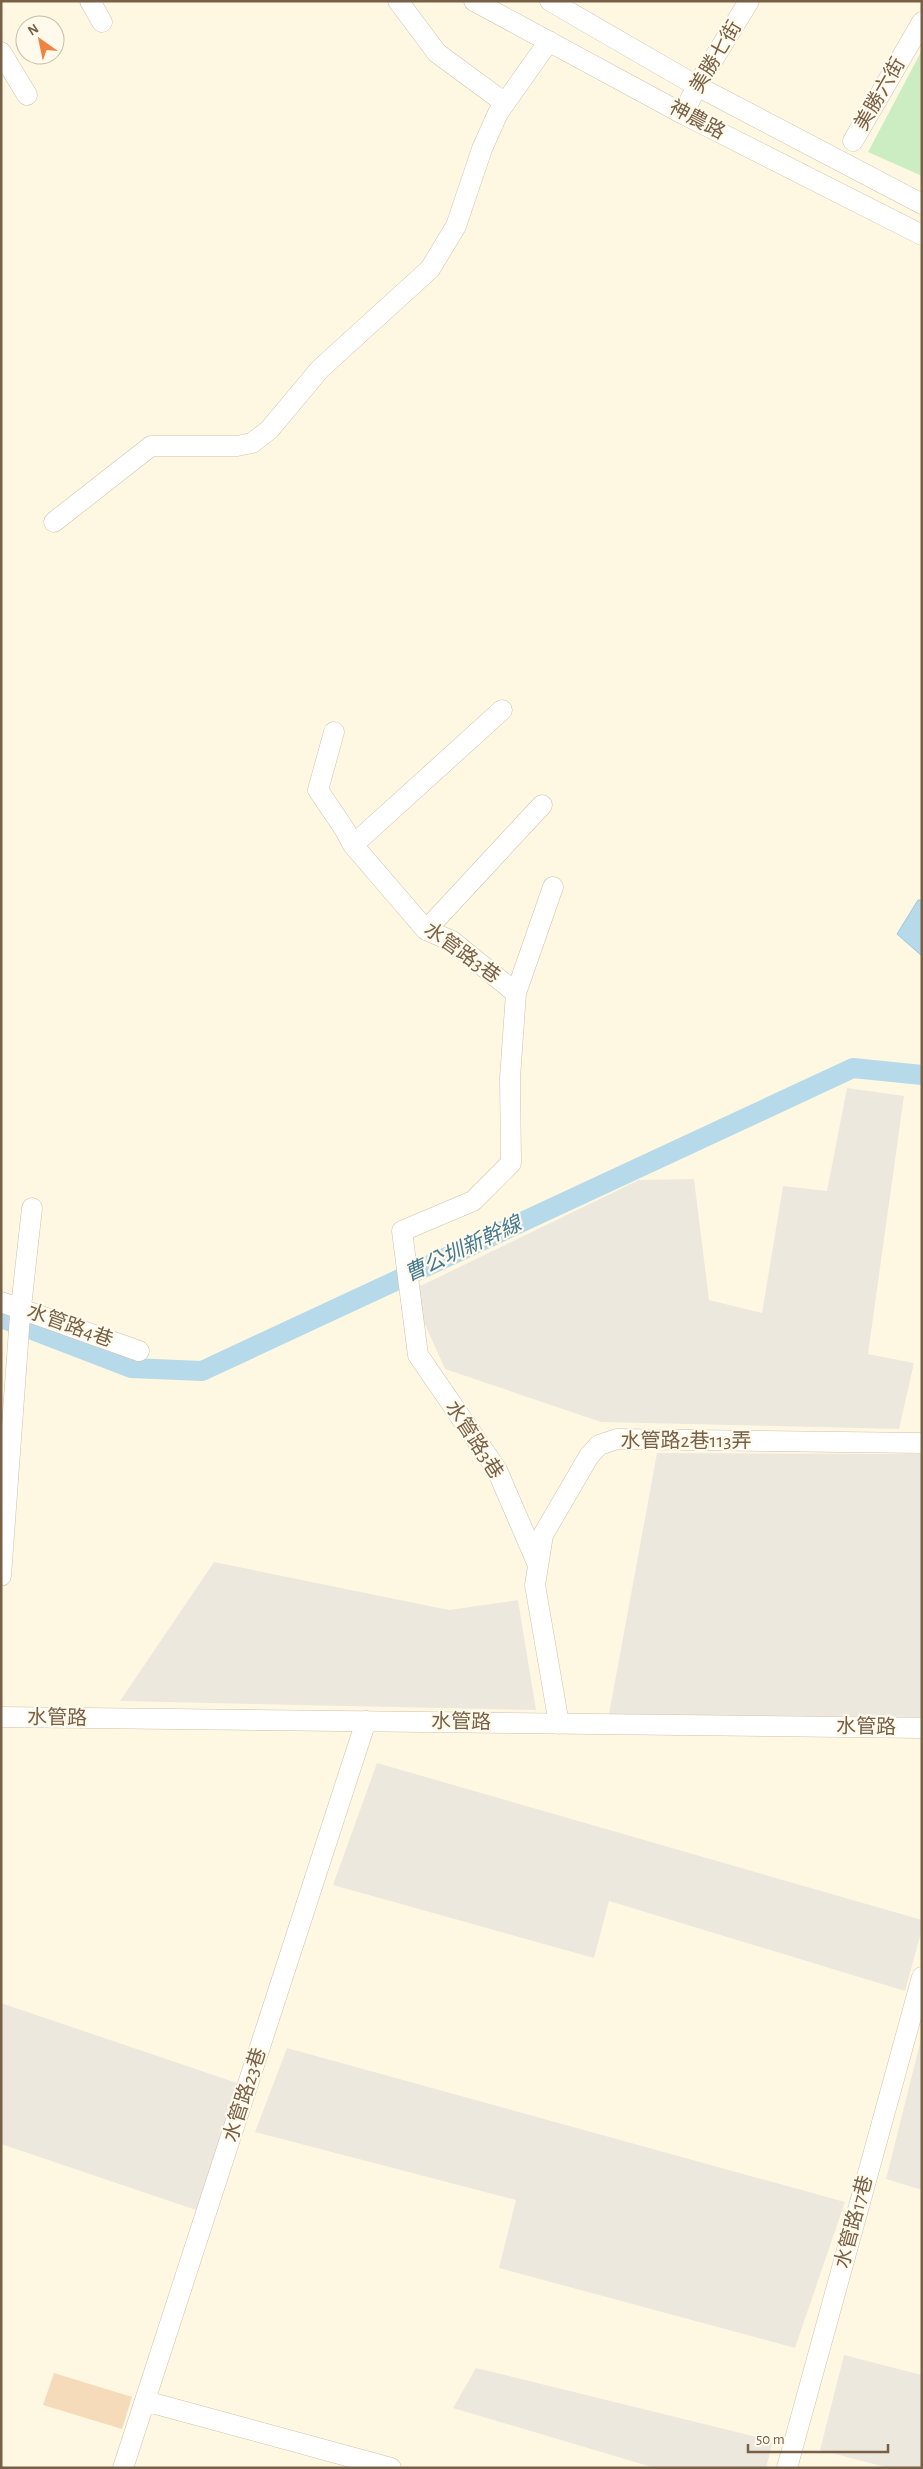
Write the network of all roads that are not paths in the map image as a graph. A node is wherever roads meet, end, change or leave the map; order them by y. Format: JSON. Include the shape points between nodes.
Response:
{"nodes":[{"id":1,"x":90,"y":1,"type":"edge"},
{"id":2,"x":398,"y":1,"type":"edge"},
{"id":3,"x":474,"y":1,"type":"edge"},
{"id":4,"x":550,"y":1,"type":"edge"},
{"id":5,"x":749,"y":1,"type":"edge"},
{"id":6,"x":102,"y":22,"type":"dead end"},
{"id":7,"x":922,"y":22,"type":"edge"},
{"id":8,"x":549,"y":41,"type":"junction"},
{"id":9,"x":1,"y":52,"type":"edge"},
{"id":10,"x":697,"y":86,"type":"junction"},
{"id":11,"x":27,"y":95,"type":"dead end"},
{"id":12,"x":505,"y":103,"type":"junction"},
{"id":13,"x":683,"y":114,"type":"junction"},
{"id":14,"x":853,"y":141,"type":"dead end"},
{"id":15,"x":922,"y":204,"type":"edge"},
{"id":16,"x":922,"y":235,"type":"edge"},
{"id":17,"x":54,"y":522,"type":"dead end"},
{"id":18,"x":502,"y":710,"type":"dead end"},
{"id":19,"x":334,"y":732,"type":"dead end"},
{"id":20,"x":542,"y":805,"type":"dead end"},
{"id":21,"x":353,"y":845,"type":"junction"},
{"id":22,"x":553,"y":887,"type":"dead end"},
{"id":23,"x":426,"y":930,"type":"junction"},
{"id":24,"x":516,"y":993,"type":"junction"},
{"id":25,"x":32,"y":1208,"type":"dead end"},
{"id":26,"x":1,"y":1302,"type":"edge"},
{"id":27,"x":21,"y":1312,"type":"junction"},
{"id":28,"x":139,"y":1351,"type":"dead end"},
{"id":29,"x":922,"y":1443,"type":"edge"},
{"id":30,"x":538,"y":1565,"type":"junction"},
{"id":31,"x":1,"y":1576,"type":"edge"},
{"id":32,"x":1,"y":1717,"type":"edge"},
{"id":33,"x":366,"y":1721,"type":"junction"},
{"id":34,"x":559,"y":1724,"type":"junction"},
{"id":35,"x":922,"y":1728,"type":"edge"},
{"id":36,"x":922,"y":1977,"type":"edge"},
{"id":37,"x":145,"y":2401,"type":"junction"},
{"id":38,"x":123,"y":2468,"type":"edge"},
{"id":39,"x":391,"y":2468,"type":"edge"},
{"id":40,"x":787,"y":2468,"type":"edge"}],
"edges":[{"from":1,"to":6,"type":"street"},
{"from":2,"to":12,"type":"street","via":[[437,53]]},
{"from":3,"to":8,"type":"street","name":"神農路"},
{"from":4,"to":10,"type":"street","name":"神農路"},
{"from":5,"to":10,"type":"street","name":"美勝七街"},
{"from":7,"to":14,"type":"street","name":"美勝六街"},
{"from":8,"to":12,"type":"street"},
{"from":8,"to":13,"type":"street","name":"神農路"},
{"from":9,"to":11,"type":"street"},
{"from":10,"to":13,"type":"street","name":"美勝七街"},
{"from":10,"to":15,"type":"street","name":"神農路"},
{"from":12,"to":17,"type":"street","via":[[482,149],[456,226],[430,269],[320,369],[262,436],[252,443],[237,446],[151,446]]},
{"from":13,"to":16,"type":"street","name":"神農路"},
{"from":18,"to":21,"type":"street"},
{"from":19,"to":21,"type":"street","name":"水管路3巷","via":[[318,790]]},
{"from":20,"to":23,"type":"street"},
{"from":21,"to":23,"type":"street","name":"水管路3巷"},
{"from":22,"to":24,"type":"street"},
{"from":23,"to":24,"type":"street","name":"水管路3巷","via":[[452,941]]},
{"from":24,"to":30,"type":"street","name":"水管路3巷","via":[[510,1078],[511,1163],[473,1201],[402,1231],[402,1234],[418,1355],[496,1470]]},
{"from":25,"to":27,"type":"street","name":"水管路4巷"},
{"from":26,"to":27,"type":"street","name":"水管路4巷"},
{"from":27,"to":28,"type":"street","name":"水管路4巷"},
{"from":27,"to":31,"type":"street","name":"水管路4巷"},
{"from":29,"to":30,"type":"street","name":"水管路2巷113弄","via":[[617,1439],[599,1445],[589,1456],[543,1535]]},
{"from":30,"to":34,"type":"street","name":"水管路2巷113弄","via":[[534,1585]]},
{"from":32,"to":33,"type":"street","name":"水管路"},
{"from":33,"to":34,"type":"street","name":"水管路"},
{"from":33,"to":37,"type":"street","name":"水管路23巷"},
{"from":34,"to":35,"type":"street","name":"水管路"},
{"from":36,"to":40,"type":"street","name":"水管路17巷"},
{"from":37,"to":38,"type":"street","name":"水管路23巷"},
{"from":37,"to":39,"type":"street"}]}
